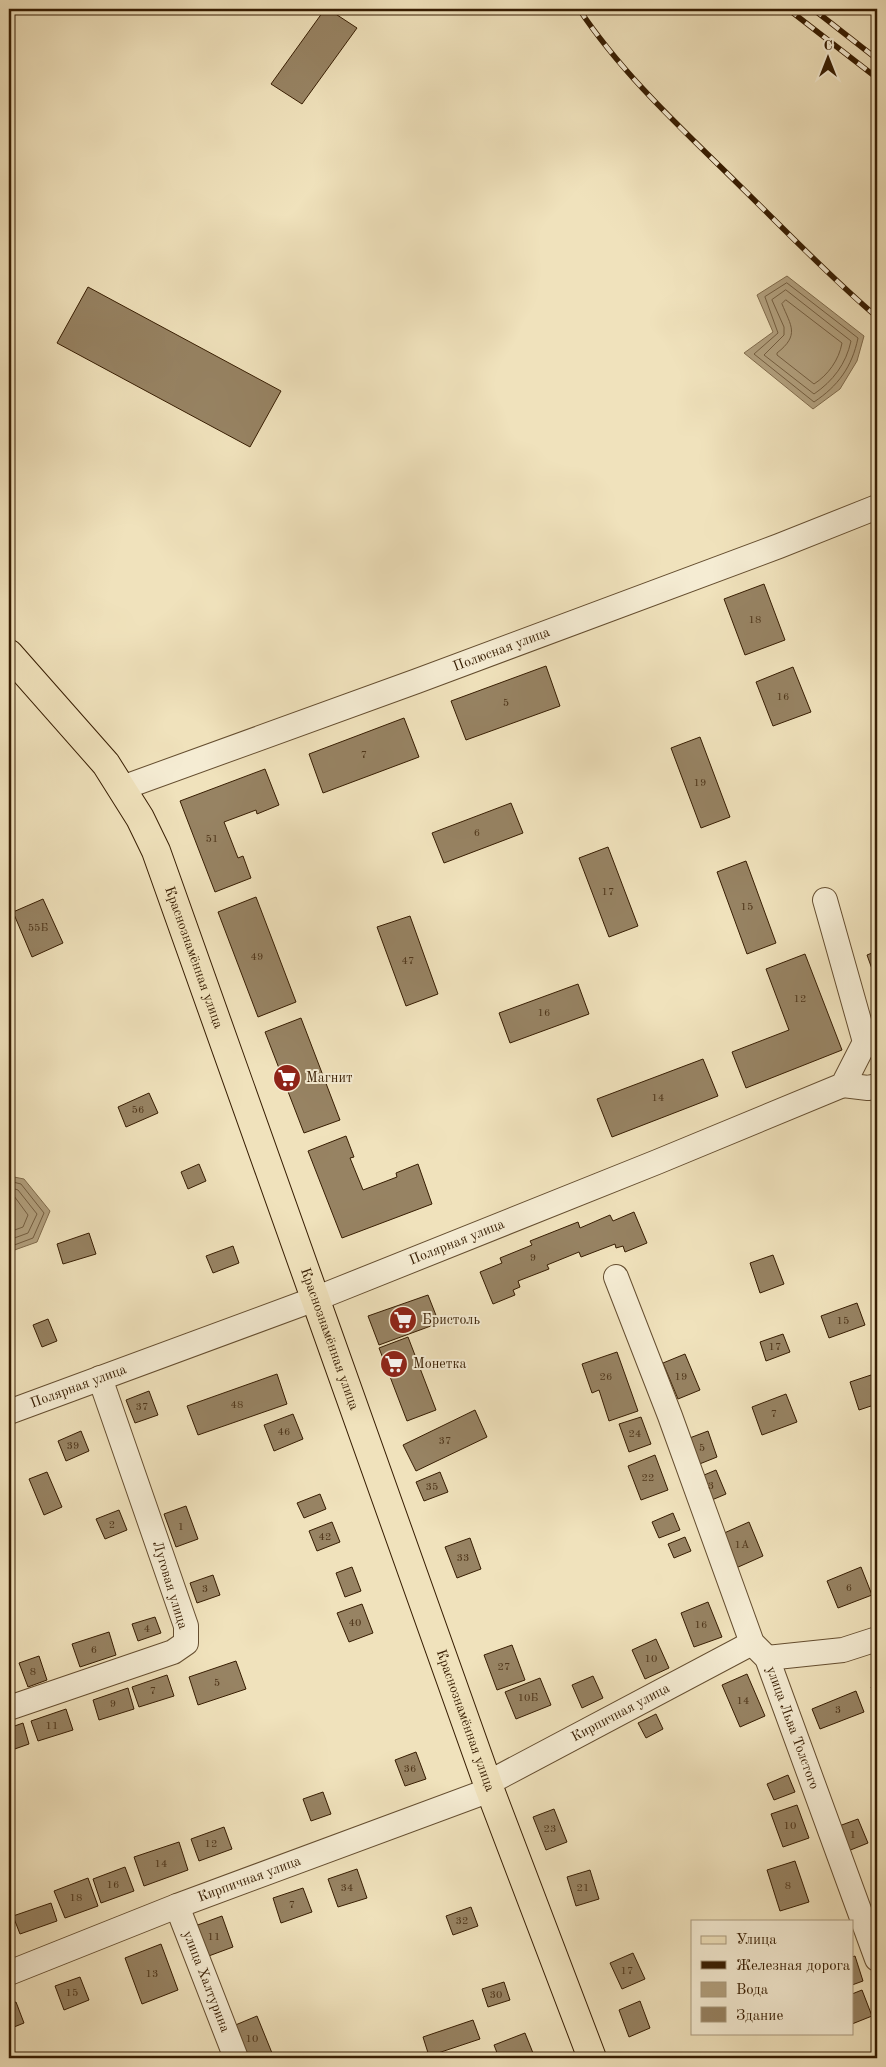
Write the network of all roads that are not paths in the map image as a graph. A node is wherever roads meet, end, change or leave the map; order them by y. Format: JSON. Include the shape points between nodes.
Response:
{"nodes":[{"id":1,"x":877,"y":507,"type":"edge"},
{"id":2,"x":9,"y":654,"type":"edge"},
{"id":3,"x":122,"y":788,"type":"junction"},
{"id":4,"x":824,"y":900,"type":"dead end"},
{"id":5,"x":871,"y":1043,"type":"edge"},
{"id":6,"x":843,"y":1085,"type":"junction"},
{"id":7,"x":877,"y":1086,"type":"edge"},
{"id":8,"x":616,"y":1277,"type":"dead end"},
{"id":9,"x":315,"y":1299,"type":"junction"},
{"id":10,"x":100,"y":1378,"type":"junction"},
{"id":11,"x":9,"y":1412,"type":"edge"},
{"id":12,"x":877,"y":1639,"type":"edge"},
{"id":13,"x":760,"y":1650,"type":"junction"},
{"id":14,"x":9,"y":1708,"type":"edge"},
{"id":15,"x":489,"y":1787,"type":"junction"},
{"id":16,"x":177,"y":1906,"type":"junction"},
{"id":17,"x":877,"y":1960,"type":"edge"},
{"id":18,"x":9,"y":1973,"type":"edge"},
{"id":19,"x":236,"y":2058,"type":"edge"},
{"id":20,"x":592,"y":2058,"type":"edge"}],
"edges":[{"from":1,"to":3,"type":"street","name":"Полюсная улица"},
{"from":2,"to":3,"type":"main road","name":"Краснознамённая улица","via":[[84,739]]},
{"from":3,"to":9,"type":"main road","name":"Краснознамённая улица","via":[[156,851]]},
{"from":4,"to":5,"type":"street"},
{"from":5,"to":6,"type":"street"},
{"from":6,"to":7,"type":"street"},
{"from":6,"to":9,"type":"street","name":"Полярная улица"},
{"from":8,"to":13,"type":"street","name":"улица Льва Толстого"},
{"from":9,"to":10,"type":"street","name":"Полярная улица"},
{"from":9,"to":15,"type":"main road","name":"Краснознамённая улица"},
{"from":10,"to":11,"type":"street","name":"Полярная улица"},
{"from":10,"to":14,"type":"street","name":"Луговая улица","via":[[186,1626],[186,1643],[173,1652]]},
{"from":12,"to":13,"type":"street","name":"Кирпичная улица","via":[[843,1650]]},
{"from":13,"to":15,"type":"street","name":"Кирпичная улица"},
{"from":13,"to":17,"type":"street","name":"улица Льва Толстого"},
{"from":15,"to":16,"type":"street","name":"Кирпичная улица"},
{"from":15,"to":20,"type":"main road","name":"Краснознамённая улица"},
{"from":16,"to":18,"type":"street","name":"Кирпичная улица"},
{"from":16,"to":19,"type":"street","name":"улица Халтурина"}]}
